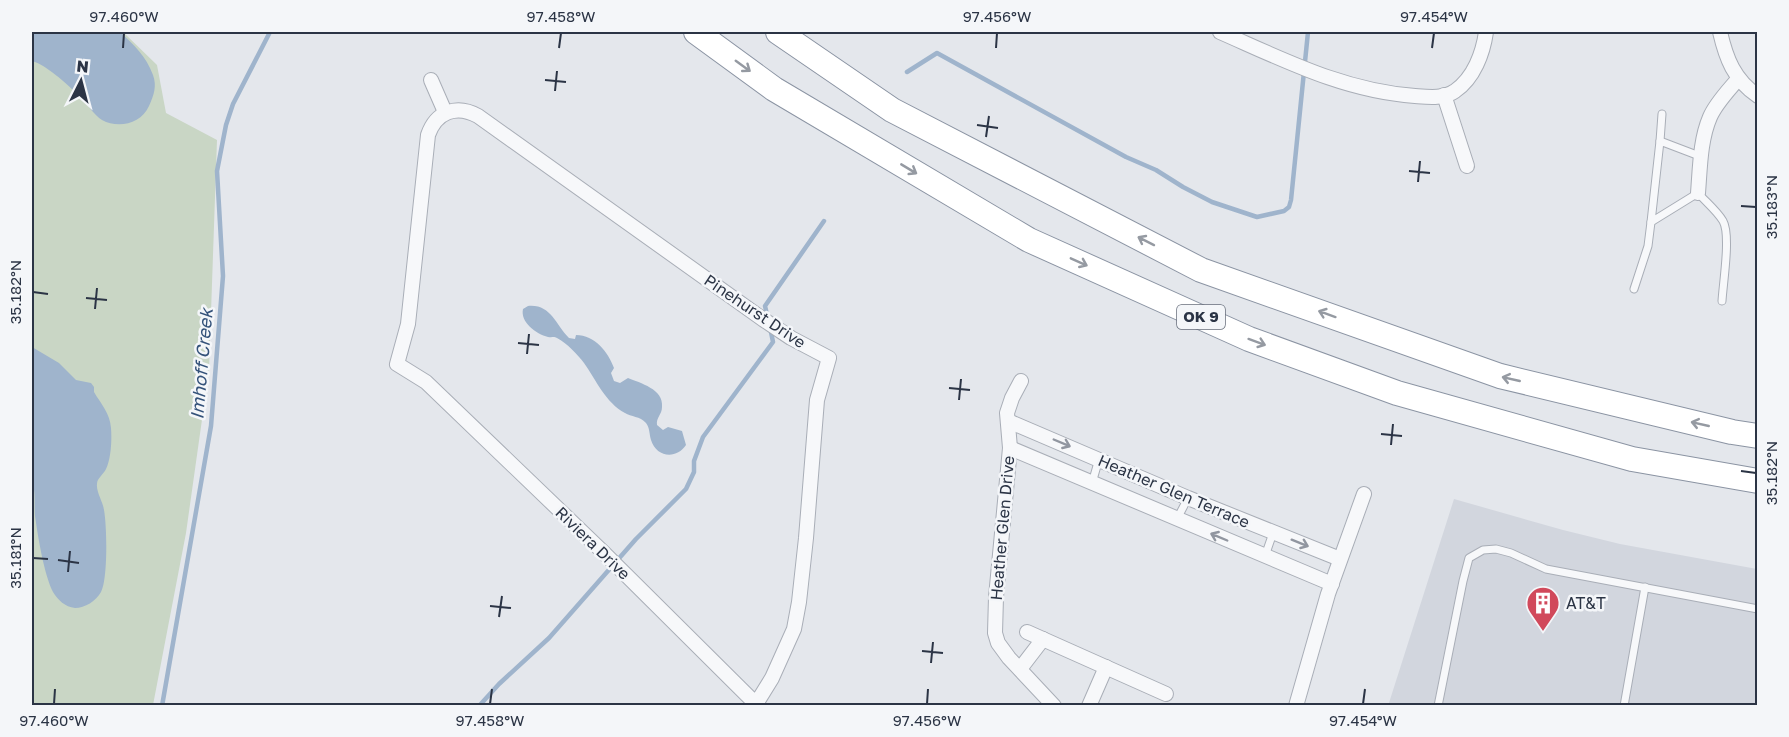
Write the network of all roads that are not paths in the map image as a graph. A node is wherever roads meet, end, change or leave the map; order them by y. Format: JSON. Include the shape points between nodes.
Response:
{"nodes":[{"id":1,"x":696,"y":32,"type":"edge"},
{"id":2,"x":778,"y":32,"type":"edge"},
{"id":3,"x":1220,"y":32,"type":"edge"},
{"id":4,"x":1486,"y":32,"type":"edge"},
{"id":5,"x":1720,"y":32,"type":"edge"},
{"id":6,"x":1738,"y":79,"type":"junction"},
{"id":7,"x":431,"y":80,"type":"dead end"},
{"id":8,"x":1444,"y":95,"type":"junction"},
{"id":9,"x":1758,"y":96,"type":"edge"},
{"id":10,"x":445,"y":112,"type":"junction"},
{"id":11,"x":1662,"y":114,"type":"dead end"},
{"id":12,"x":1660,"y":141,"type":"junction"},
{"id":13,"x":1702,"y":157,"type":"junction"},
{"id":14,"x":1467,"y":166,"type":"dead end"},
{"id":15,"x":1698,"y":193,"type":"junction"},
{"id":16,"x":1651,"y":222,"type":"junction"},
{"id":17,"x":1634,"y":290,"type":"dead end"},
{"id":18,"x":1722,"y":301,"type":"dead end"},
{"id":19,"x":1021,"y":381,"type":"dead end"},
{"id":20,"x":1008,"y":421,"type":"junction"},
{"id":21,"x":1758,"y":436,"type":"edge"},
{"id":22,"x":1010,"y":448,"type":"junction"},
{"id":23,"x":1099,"y":459,"type":"junction"},
{"id":24,"x":1758,"y":481,"type":"edge"},
{"id":25,"x":1092,"y":483,"type":"junction"},
{"id":26,"x":1364,"y":494,"type":"dead end"},
{"id":27,"x":1188,"y":498,"type":"junction"},
{"id":28,"x":1177,"y":519,"type":"junction"},
{"id":29,"x":1273,"y":532,"type":"junction"},
{"id":30,"x":1265,"y":556,"type":"junction"},
{"id":31,"x":1340,"y":559,"type":"junction"},
{"id":32,"x":1332,"y":584,"type":"junction"},
{"id":33,"x":1645,"y":587,"type":"junction"},
{"id":34,"x":1758,"y":609,"type":"edge"},
{"id":35,"x":1027,"y":632,"type":"dead end"},
{"id":36,"x":1043,"y":639,"type":"junction"},
{"id":37,"x":1106,"y":667,"type":"junction"},
{"id":38,"x":1020,"y":669,"type":"junction"},
{"id":39,"x":1166,"y":694,"type":"dead end"},
{"id":40,"x":757,"y":705,"type":"edge"},
{"id":41,"x":1054,"y":705,"type":"edge"},
{"id":42,"x":1089,"y":705,"type":"edge"},
{"id":43,"x":1296,"y":705,"type":"edge"},
{"id":44,"x":1438,"y":705,"type":"edge"},
{"id":45,"x":1624,"y":705,"type":"edge"}],
"edges":[{"from":1,"to":24,"type":"highway","number":"OK 9","one_way":true,"via":[[774,88],[1029,240],[1249,339],[1397,393],[1632,459]]},
{"from":21,"to":2,"type":"highway","one_way":true,"via":[[1500,376],[1202,270],[891,110]]},
{"from":3,"to":8,"type":"street","via":[[1327,79],[1395,94],[1428,98]]},
{"from":4,"to":8,"type":"street","via":[[1474,69],[1455,91]]},
{"from":5,"to":6,"type":"street","via":[[1729,64]]},
{"from":6,"to":9,"type":"street"},
{"from":6,"to":13,"type":"street","via":[[1710,117]]},
{"from":7,"to":10,"type":"street"},
{"from":8,"to":14,"type":"street"},
{"from":10,"to":40,"type":"street","name":"Riviera Drive","via":[[428,135],[408,324],[397,364],[426,382]]},
{"from":10,"to":40,"type":"street","name":"Pinehurst Drive","via":[[458,110],[478,116],[764,320],[829,358],[817,400],[794,629]]},
{"from":11,"to":12,"type":"lane"},
{"from":12,"to":13,"type":"lane"},
{"from":12,"to":16,"type":"lane"},
{"from":13,"to":15,"type":"street"},
{"from":15,"to":16,"type":"lane"},
{"from":15,"to":18,"type":"lane","via":[[1726,229]]},
{"from":16,"to":17,"type":"lane"},
{"from":19,"to":20,"type":"street","name":"Heather Glen Drive","via":[[1007,413]]},
{"from":20,"to":22,"type":"street","name":"Heather Glen Drive"},
{"from":20,"to":23,"type":"street","name":"Heather Glen Terrace","one_way":true},
{"from":22,"to":25,"type":"street","name":"Heather Glen Terrace"},
{"from":22,"to":38,"type":"street","name":"Heather Glen Drive","via":[[994,619],[998,642]]},
{"from":23,"to":25,"type":"lane"},
{"from":23,"to":27,"type":"street","name":"Heather Glen Terrace"},
{"from":25,"to":28,"type":"street","name":"Heather Glen Terrace"},
{"from":26,"to":31,"type":"street"},
{"from":27,"to":28,"type":"lane"},
{"from":27,"to":29,"type":"street","name":"Heather Glen Terrace"},
{"from":30,"to":28,"type":"street","name":"Heather Glen Terrace","one_way":true},
{"from":29,"to":30,"type":"lane"},
{"from":29,"to":31,"type":"street","name":"Heather Glen Terrace","one_way":true},
{"from":30,"to":32,"type":"street","name":"Heather Glen Terrace"},
{"from":31,"to":32,"type":"street"},
{"from":32,"to":43,"type":"street"},
{"from":33,"to":34,"type":"lane"},
{"from":33,"to":44,"type":"lane","via":[[1546,569],[1511,553],[1483,550],[1469,558]]},
{"from":33,"to":45,"type":"lane"},
{"from":35,"to":36,"type":"street"},
{"from":36,"to":37,"type":"street"},
{"from":36,"to":38,"type":"street"},
{"from":37,"to":39,"type":"street"},
{"from":37,"to":42,"type":"street"},
{"from":38,"to":41,"type":"street","name":"Heather Glen Drive"}]}
